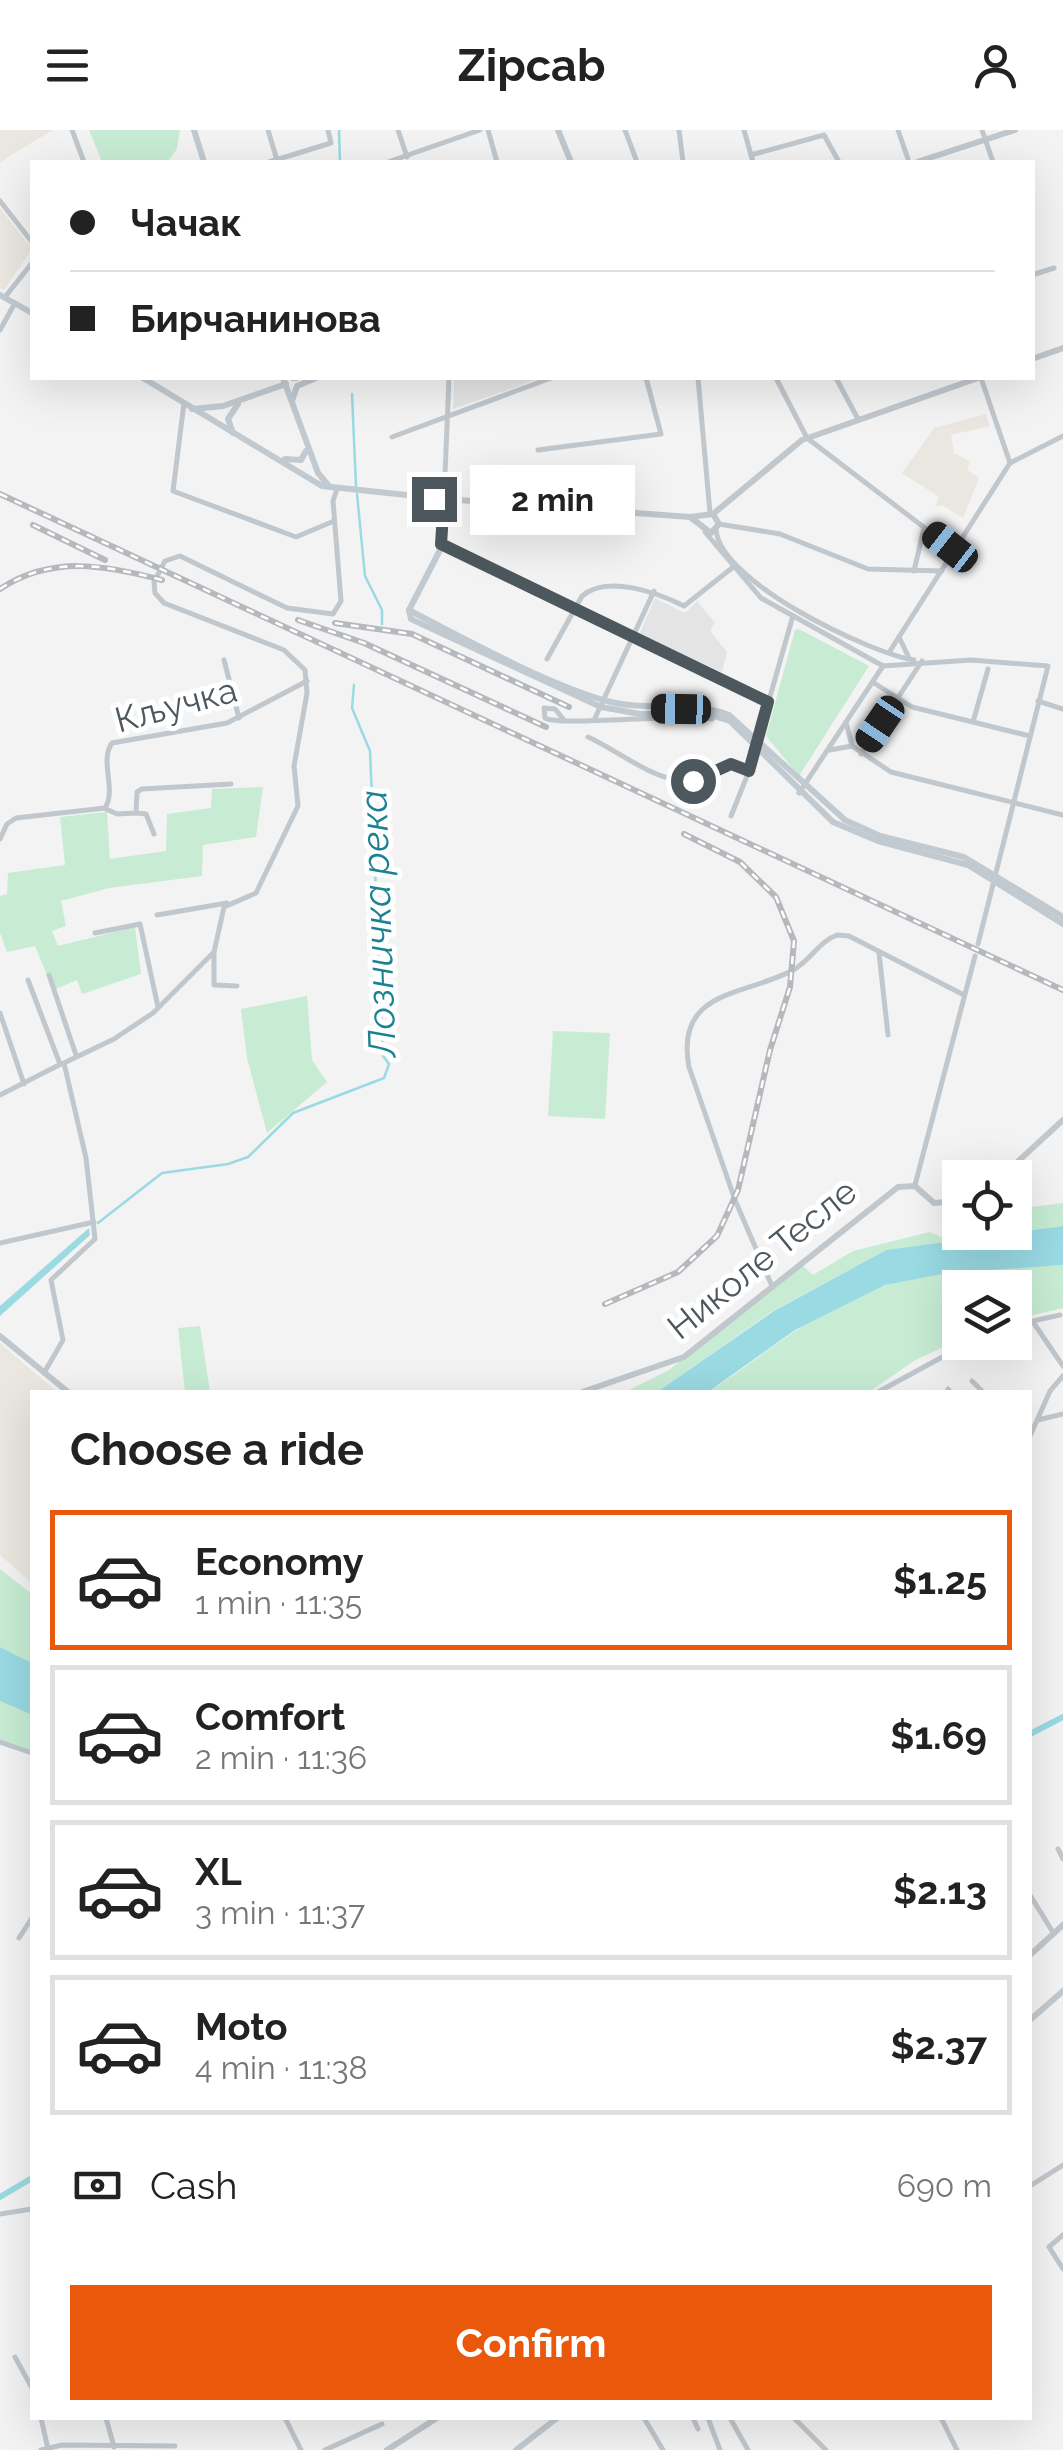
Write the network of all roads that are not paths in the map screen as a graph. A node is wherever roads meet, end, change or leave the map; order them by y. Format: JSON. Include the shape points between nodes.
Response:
{"nodes":[{"id":1,"x":72,"y":130,"type":"edge"},
{"id":2,"x":194,"y":130,"type":"edge"},
{"id":3,"x":268,"y":130,"type":"edge"},
{"id":4,"x":328,"y":130,"type":"edge"},
{"id":5,"x":398,"y":130,"type":"edge"},
{"id":6,"x":480,"y":130,"type":"edge"},
{"id":7,"x":488,"y":130,"type":"edge"},
{"id":8,"x":558,"y":130,"type":"edge"},
{"id":9,"x":625,"y":130,"type":"edge"},
{"id":10,"x":679,"y":130,"type":"edge"},
{"id":11,"x":744,"y":130,"type":"edge"},
{"id":12,"x":898,"y":130,"type":"edge"},
{"id":13,"x":982,"y":130,"type":"edge"},
{"id":14,"x":1016,"y":130,"type":"edge"},
{"id":15,"x":464,"y":133,"type":"edge"},
{"id":16,"x":985,"y":140,"type":"junction"},
{"id":17,"x":407,"y":157,"type":"junction"},
{"id":18,"x":752,"y":159,"type":"edge"},
{"id":19,"x":83,"y":160,"type":"edge"},
{"id":20,"x":203,"y":160,"type":"edge"},
{"id":21,"x":277,"y":160,"type":"joint"},
{"id":22,"x":396,"y":160,"type":"edge"},
{"id":23,"x":496,"y":160,"type":"edge"},
{"id":24,"x":569,"y":160,"type":"edge"},
{"id":25,"x":636,"y":160,"type":"edge"},
{"id":26,"x":683,"y":160,"type":"edge"},
{"id":27,"x":838,"y":160,"type":"edge"},
{"id":28,"x":912,"y":160,"type":"edge"},
{"id":29,"x":920,"y":160,"type":"edge"},
{"id":30,"x":992,"y":160,"type":"edge"},
{"id":31,"x":0,"y":201,"type":"edge"},
{"id":32,"x":30,"y":239,"type":"edge"},
{"id":33,"x":30,"y":265,"type":"edge"},
{"id":34,"x":1054,"y":268,"type":"dead end"},
{"id":35,"x":1035,"y":274,"type":"edge"},
{"id":36,"x":2,"y":296,"type":"edge"},
{"id":37,"x":15,"y":303,"type":"junction"},
{"id":38,"x":30,"y":312,"type":"edge"},
{"id":39,"x":0,"y":330,"type":"edge"},
{"id":40,"x":1063,"y":348,"type":"edge"},
{"id":41,"x":1035,"y":358,"type":"edge"},
{"id":42,"x":146,"y":380,"type":"edge"},
{"id":43,"x":282,"y":380,"type":"edge"},
{"id":44,"x":311,"y":380,"type":"edge"},
{"id":45,"x":449,"y":380,"type":"edge"},
{"id":46,"x":545,"y":380,"type":"edge"},
{"id":47,"x":647,"y":380,"type":"edge"},
{"id":48,"x":698,"y":380,"type":"edge"},
{"id":49,"x":777,"y":380,"type":"edge"},
{"id":50,"x":837,"y":380,"type":"edge"},
{"id":51,"x":973,"y":380,"type":"edge"},
{"id":52,"x":980,"y":380,"type":"edge"},
{"id":53,"x":268,"y":390,"type":"junction"},
{"id":54,"x":244,"y":400,"type":"junction"},
{"id":55,"x":291,"y":400,"type":"junction"},
{"id":56,"x":184,"y":404,"type":"junction"},
{"id":57,"x":192,"y":409,"type":"junction"},
{"id":58,"x":447,"y":416,"type":"junction"},
{"id":59,"x":858,"y":420,"type":"junction"},
{"id":60,"x":234,"y":434,"type":"junction"},
{"id":61,"x":1063,"y":436,"type":"edge"},
{"id":62,"x":392,"y":437,"type":"dead end"},
{"id":63,"x":807,"y":438,"type":"junction"},
{"id":64,"x":306,"y":444,"type":"junction"},
{"id":65,"x":538,"y":450,"type":"dead end"},
{"id":66,"x":279,"y":458,"type":"junction"},
{"id":67,"x":1010,"y":463,"type":"junction"},
{"id":68,"x":322,"y":486,"type":"junction"},
{"id":69,"x":335,"y":489,"type":"junction"},
{"id":70,"x":444,"y":500,"type":"junction"},
{"id":71,"x":332,"y":501,"type":"junction"},
{"id":72,"x":709,"y":514,"type":"junction"},
{"id":73,"x":690,"y":517,"type":"junction"},
{"id":74,"x":334,"y":522,"type":"junction"},
{"id":75,"x":718,"y":527,"type":"junction"},
{"id":76,"x":702,"y":528,"type":"junction"},
{"id":77,"x":924,"y":528,"type":"junction"},
{"id":78,"x":441,"y":544,"type":"junction"},
{"id":79,"x":955,"y":551,"type":"junction"},
{"id":80,"x":732,"y":568,"type":"junction"},
{"id":81,"x":914,"y":571,"type":"junction"},
{"id":82,"x":942,"y":572,"type":"junction"},
{"id":83,"x":654,"y":591,"type":"junction"},
{"id":84,"x":575,"y":608,"type":"junction"},
{"id":85,"x":796,"y":609,"type":"junction"},
{"id":86,"x":792,"y":618,"type":"junction"},
{"id":87,"x":635,"y":636,"type":"junction"},
{"id":88,"x":898,"y":638,"type":"junction"},
{"id":89,"x":882,"y":653,"type":"junction"},
{"id":90,"x":892,"y":653,"type":"junction"},
{"id":91,"x":870,"y":657,"type":"junction"},
{"id":92,"x":224,"y":660,"type":"dead end"},
{"id":93,"x":547,"y":660,"type":"dead end"},
{"id":94,"x":912,"y":660,"type":"junction"},
{"id":95,"x":922,"y":661,"type":"junction"},
{"id":96,"x":881,"y":664,"type":"junction"},
{"id":97,"x":892,"y":666,"type":"junction"},
{"id":98,"x":988,"y":669,"type":"dead end"},
{"id":99,"x":878,"y":674,"type":"junction"},
{"id":100,"x":307,"y":682,"type":"junction"},
{"id":101,"x":874,"y":683,"type":"junction"},
{"id":102,"x":897,"y":698,"type":"junction"},
{"id":103,"x":1038,"y":701,"type":"junction"},
{"id":104,"x":768,"y":702,"type":"junction"},
{"id":105,"x":603,"y":704,"type":"junction"},
{"id":106,"x":1063,"y":710,"type":"edge"},
{"id":107,"x":239,"y":718,"type":"junction"},
{"id":108,"x":595,"y":718,"type":"junction"},
{"id":109,"x":565,"y":721,"type":"dead end"},
{"id":110,"x":846,"y":722,"type":"junction"},
{"id":111,"x":973,"y":722,"type":"junction"},
{"id":112,"x":1030,"y":736,"type":"junction"},
{"id":113,"x":588,"y":737,"type":"dead end"},
{"id":114,"x":757,"y":742,"type":"junction"},
{"id":115,"x":852,"y":746,"type":"junction"},
{"id":116,"x":860,"y":754,"type":"junction"},
{"id":117,"x":824,"y":756,"type":"junction"},
{"id":118,"x":749,"y":771,"type":"junction"},
{"id":119,"x":232,"y":784,"type":"dead end"},
{"id":120,"x":801,"y":790,"type":"junction"},
{"id":121,"x":1012,"y":803,"type":"junction"},
{"id":122,"x":105,"y":808,"type":"junction"},
{"id":123,"x":1061,"y":811,"type":"edge"},
{"id":124,"x":136,"y":813,"type":"junction"},
{"id":125,"x":731,"y":816,"type":"dead end"},
{"id":126,"x":154,"y":834,"type":"dead end"},
{"id":127,"x":0,"y":838,"type":"edge"},
{"id":128,"x":996,"y":876,"type":"junction"},
{"id":129,"x":1004,"y":885,"type":"junction"},
{"id":130,"x":992,"y":890,"type":"junction"},
{"id":131,"x":227,"y":903,"type":"junction"},
{"id":132,"x":157,"y":915,"type":"dead end"},
{"id":133,"x":1063,"y":920,"type":"edge"},
{"id":134,"x":95,"y":933,"type":"dead end"},
{"id":135,"x":978,"y":944,"type":"dead end"},
{"id":136,"x":214,"y":952,"type":"junction"},
{"id":137,"x":878,"y":953,"type":"junction"},
{"id":138,"x":975,"y":956,"type":"dead end"},
{"id":139,"x":49,"y":975,"type":"dead end"},
{"id":140,"x":28,"y":980,"type":"dead end"},
{"id":141,"x":237,"y":986,"type":"dead end"},
{"id":142,"x":964,"y":995,"type":"junction"},
{"id":143,"x":158,"y":1007,"type":"junction"},
{"id":144,"x":0,"y":1012,"type":"edge"},
{"id":145,"x":888,"y":1035,"type":"dead end"},
{"id":146,"x":76,"y":1055,"type":"junction"},
{"id":147,"x":62,"y":1064,"type":"junction"},
{"id":148,"x":24,"y":1084,"type":"junction"},
{"id":149,"x":0,"y":1095,"type":"edge"},
{"id":150,"x":1063,"y":1120,"type":"edge"},
{"id":151,"x":1020,"y":1160,"type":"edge"},
{"id":152,"x":915,"y":1186,"type":"junction"},
{"id":153,"x":942,"y":1202,"type":"edge"},
{"id":154,"x":94,"y":1222,"type":"junction"},
{"id":155,"x":0,"y":1243,"type":"edge"},
{"id":156,"x":772,"y":1286,"type":"junction"},
{"id":157,"x":1060,"y":1315,"type":"dead end"},
{"id":158,"x":1033,"y":1322,"type":"joint"},
{"id":159,"x":0,"y":1336,"type":"edge"},
{"id":160,"x":942,"y":1357,"type":"edge"},
{"id":161,"x":1063,"y":1366,"type":"edge"},
{"id":162,"x":44,"y":1373,"type":"junction"},
{"id":163,"x":1063,"y":1376,"type":"edge"},
{"id":164,"x":972,"y":1381,"type":"dead end"},
{"id":165,"x":65,"y":1390,"type":"edge"},
{"id":166,"x":588,"y":1390,"type":"edge"},
{"id":167,"x":882,"y":1390,"type":"edge"},
{"id":168,"x":981,"y":1390,"type":"edge"},
{"id":169,"x":1063,"y":1414,"type":"edge"},
{"id":170,"x":1038,"y":1420,"type":"junction"},
{"id":171,"x":1032,"y":1432,"type":"edge"},
{"id":172,"x":0,"y":1742,"type":"edge"},
{"id":173,"x":30,"y":1752,"type":"edge"},
{"id":174,"x":1058,"y":1849,"type":"dead end"},
{"id":175,"x":1063,"y":1859,"type":"edge"},
{"id":176,"x":1032,"y":1897,"type":"edge"},
{"id":177,"x":30,"y":1921,"type":"edge"},
{"id":178,"x":1063,"y":1925,"type":"edge"},
{"id":179,"x":1054,"y":1934,"type":"junction"},
{"id":180,"x":18,"y":1938,"type":"dead end"},
{"id":181,"x":1032,"y":1953,"type":"edge"},
{"id":182,"x":1063,"y":1991,"type":"edge"},
{"id":183,"x":1032,"y":2018,"type":"edge"},
{"id":184,"x":1063,"y":2166,"type":"edge"},
{"id":185,"x":1032,"y":2185,"type":"edge"},
{"id":186,"x":30,"y":2210,"type":"edge"},
{"id":187,"x":0,"y":2214,"type":"edge"},
{"id":188,"x":1063,"y":2235,"type":"edge"},
{"id":189,"x":1063,"y":2269,"type":"edge"},
{"id":190,"x":15,"y":2357,"type":"dead end"},
{"id":191,"x":30,"y":2384,"type":"edge"},
{"id":192,"x":41,"y":2420,"type":"edge"},
{"id":193,"x":107,"y":2420,"type":"edge"},
{"id":194,"x":285,"y":2420,"type":"edge"},
{"id":195,"x":434,"y":2420,"type":"edge"},
{"id":196,"x":554,"y":2420,"type":"edge"},
{"id":197,"x":645,"y":2420,"type":"edge"},
{"id":198,"x":694,"y":2420,"type":"edge"},
{"id":199,"x":709,"y":2420,"type":"edge"},
{"id":200,"x":731,"y":2420,"type":"edge"},
{"id":201,"x":796,"y":2420,"type":"edge"},
{"id":202,"x":941,"y":2420,"type":"edge"},
{"id":203,"x":382,"y":2424,"type":"dead end"},
{"id":204,"x":698,"y":2429,"type":"dead end"},
{"id":205,"x":174,"y":2446,"type":"dead end"},
{"id":206,"x":114,"y":2448,"type":"edge"},
{"id":207,"x":44,"y":2449,"type":"edge"},
{"id":208,"x":302,"y":2450,"type":"edge"},
{"id":209,"x":325,"y":2450,"type":"edge"},
{"id":210,"x":387,"y":2450,"type":"edge"},
{"id":211,"x":516,"y":2450,"type":"edge"},
{"id":212,"x":663,"y":2450,"type":"edge"},
{"id":213,"x":720,"y":2450,"type":"edge"},
{"id":214,"x":748,"y":2450,"type":"edge"},
{"id":215,"x":826,"y":2450,"type":"edge"},
{"id":216,"x":957,"y":2450,"type":"edge"}],
"edges":[{"from":1,"to":19,"type":"street"},
{"from":2,"to":20,"type":"main road"},
{"from":3,"to":21,"type":"street"},
{"from":4,"to":21,"type":"street","via":[[330,143]]},
{"from":5,"to":17,"type":"street"},
{"from":6,"to":15,"type":"street"},
{"from":7,"to":23,"type":"street"},
{"from":8,"to":24,"type":"street"},
{"from":9,"to":25,"type":"street"},
{"from":10,"to":26,"type":"street"},
{"from":11,"to":18,"type":"street"},
{"from":12,"to":28,"type":"street"},
{"from":13,"to":16,"type":"street"},
{"from":14,"to":16,"type":"street"},
{"from":15,"to":17,"type":"street"},
{"from":16,"to":29,"type":"street"},
{"from":16,"to":30,"type":"street"},
{"from":17,"to":22,"type":"street"},
{"from":18,"to":27,"type":"street","via":[[828,136]]},
{"from":31,"to":32,"type":"street"},
{"from":33,"to":36,"type":"street"},
{"from":34,"to":35,"type":"street"},
{"from":36,"to":37,"type":"main road"},
{"from":37,"to":38,"type":"main road"},
{"from":37,"to":39,"type":"street"},
{"from":40,"to":41,"type":"street"},
{"from":42,"to":56,"type":"main road"},
{"from":43,"to":53,"type":"main road"},
{"from":43,"to":55,"type":"main road"},
{"from":44,"to":55,"type":"street","via":[[296,386]]},
{"from":45,"to":58,"type":"street"},
{"from":46,"to":58,"type":"street"},
{"from":47,"to":65,"type":"street","via":[[662,434]]},
{"from":48,"to":72,"type":"street"},
{"from":49,"to":63,"type":"street"},
{"from":50,"to":59,"type":"street"},
{"from":51,"to":59,"type":"street"},
{"from":52,"to":67,"type":"street"},
{"from":53,"to":54,"type":"main road"},
{"from":53,"to":55,"type":"main road"},
{"from":54,"to":57,"type":"main road"},
{"from":54,"to":60,"type":"main road","via":[[229,415]]},
{"from":55,"to":64,"type":"main road"},
{"from":56,"to":57,"type":"main road"},
{"from":56,"to":74,"type":"street","via":[[173,491],[296,538]]},
{"from":57,"to":60,"type":"main road"},
{"from":58,"to":62,"type":"street"},
{"from":58,"to":70,"type":"street"},
{"from":59,"to":63,"type":"street"},
{"from":60,"to":66,"type":"main road"},
{"from":61,"to":67,"type":"street"},
{"from":63,"to":72,"type":"street"},
{"from":63,"to":77,"type":"street"},
{"from":64,"to":66,"type":"main road","via":[[302,460]]},
{"from":64,"to":69,"type":"main road","via":[[318,474]]},
{"from":66,"to":68,"type":"main road"},
{"from":67,"to":79,"type":"street"},
{"from":68,"to":69,"type":"main road"},
{"from":68,"to":71,"type":"street"},
{"from":69,"to":70,"type":"main road"},
{"from":69,"to":71,"type":"street"},
{"from":70,"to":73,"type":"street"},
{"from":70,"to":78,"type":"main road"},
{"from":71,"to":74,"type":"street"},
{"from":72,"to":73,"type":"street"},
{"from":72,"to":75,"type":"street"},
{"from":72,"to":76,"type":"street"},
{"from":73,"to":76,"type":"street"},
{"from":74,"to":100,"type":"street","via":[[341,601],[333,614],[287,608],[177,556],[164,560],[154,582],[164,604],[288,652],[302,664]]},
{"from":75,"to":76,"type":"street"},
{"from":75,"to":81,"type":"street","via":[[780,534],[868,569]]},
{"from":75,"to":85,"type":"street","via":[[718,540],[756,586]]},
{"from":76,"to":80,"type":"street"},
{"from":77,"to":79,"type":"street"},
{"from":77,"to":81,"type":"street"},
{"from":78,"to":84,"type":"street"},
{"from":78,"to":105,"type":"main road","via":[[409,610]]},
{"from":79,"to":82,"type":"street"},
{"from":80,"to":83,"type":"street","via":[[684,606]]},
{"from":80,"to":86,"type":"street"},
{"from":81,"to":82,"type":"street"},
{"from":82,"to":88,"type":"street"},
{"from":83,"to":84,"type":"street","via":[[596,587]]},
{"from":83,"to":87,"type":"street"},
{"from":84,"to":87,"type":"street"},
{"from":84,"to":93,"type":"street"},
{"from":85,"to":86,"type":"street"},
{"from":85,"to":89,"type":"street"},
{"from":86,"to":91,"type":"street"},
{"from":86,"to":104,"type":"street"},
{"from":87,"to":104,"type":"street"},
{"from":87,"to":105,"type":"street"},
{"from":88,"to":90,"type":"street"},
{"from":88,"to":94,"type":"street"},
{"from":89,"to":90,"type":"street"},
{"from":89,"to":96,"type":"street"},
{"from":90,"to":94,"type":"street"},
{"from":90,"to":97,"type":"street"},
{"from":91,"to":96,"type":"street"},
{"from":91,"to":99,"type":"street"},
{"from":92,"to":107,"type":"street"},
{"from":94,"to":95,"type":"street"},
{"from":95,"to":97,"type":"street"},
{"from":95,"to":102,"type":"street"},
{"from":95,"to":103,"type":"street","via":[[1048,666]]},
{"from":96,"to":97,"type":"street"},
{"from":96,"to":99,"type":"street"},
{"from":98,"to":111,"type":"street"},
{"from":99,"to":101,"type":"street"},
{"from":100,"to":107,"type":"street","name":"Кључка"},
{"from":100,"to":131,"type":"street","via":[[294,766],[298,806],[256,893]]},
{"from":101,"to":102,"type":"street"},
{"from":101,"to":110,"type":"street"},
{"from":102,"to":111,"type":"street"},
{"from":102,"to":116,"type":"street"},
{"from":103,"to":106,"type":"street"},
{"from":103,"to":112,"type":"street"},
{"from":104,"to":114,"type":"street"},
{"from":105,"to":108,"type":"street"},
{"from":105,"to":114,"type":"main road","via":[[714,709]]},
{"from":107,"to":122,"type":"street","name":"Кључка","via":[[109,745]]},
{"from":108,"to":109,"type":"street"},
{"from":108,"to":114,"type":"street","via":[[711,718]]},
{"from":110,"to":115,"type":"street"},
{"from":110,"to":117,"type":"street"},
{"from":111,"to":112,"type":"street"},
{"from":112,"to":121,"type":"street"},
{"from":113,"to":118,"type":"street","via":[[680,780],[704,779],[731,764]]},
{"from":114,"to":118,"type":"street"},
{"from":114,"to":120,"type":"main road"},
{"from":115,"to":116,"type":"street"},
{"from":115,"to":117,"type":"street","via":[[837,746]]},
{"from":116,"to":121,"type":"street","via":[[891,772]]},
{"from":117,"to":120,"type":"street"},
{"from":118,"to":125,"type":"street"},
{"from":119,"to":124,"type":"street","via":[[142,789]]},
{"from":120,"to":128,"type":"main road","via":[[863,830],[950,852]]},
{"from":121,"to":123,"type":"street"},
{"from":121,"to":128,"type":"street"},
{"from":122,"to":124,"type":"street"},
{"from":122,"to":127,"type":"street","via":[[16,818]]},
{"from":124,"to":126,"type":"street","via":[[146,814]]},
{"from":128,"to":129,"type":"main road"},
{"from":128,"to":130,"type":"street"},
{"from":128,"to":133,"type":"main road"},
{"from":129,"to":130,"type":"street"},
{"from":129,"to":133,"type":"main road"},
{"from":130,"to":135,"type":"street"},
{"from":131,"to":132,"type":"street"},
{"from":131,"to":136,"type":"street"},
{"from":134,"to":143,"type":"street","via":[[140,924]]},
{"from":136,"to":141,"type":"street","via":[[214,985]]},
{"from":136,"to":143,"type":"street"},
{"from":137,"to":142,"type":"street"},
{"from":137,"to":145,"type":"street"},
{"from":137,"to":156,"type":"street","via":[[848,936],[832,936],[797,968],[716,997],[689,1032],[690,1066]]},
{"from":138,"to":142,"type":"street"},
{"from":139,"to":146,"type":"street"},
{"from":140,"to":147,"type":"street"},
{"from":142,"to":152,"type":"street"},
{"from":143,"to":146,"type":"street","via":[[114,1040]]},
{"from":144,"to":148,"type":"street"},
{"from":146,"to":147,"type":"street"},
{"from":147,"to":148,"type":"street"},
{"from":147,"to":154,"type":"street"},
{"from":148,"to":149,"type":"street"},
{"from":150,"to":151,"type":"street"},
{"from":152,"to":153,"type":"street"},
{"from":152,"to":156,"type":"street","name":"Николе Тесле","via":[[880,1196]]},
{"from":154,"to":155,"type":"street"},
{"from":154,"to":162,"type":"street","via":[[94,1239],[51,1280],[63,1340]]},
{"from":156,"to":166,"type":"street","name":"Николе Тесле","via":[[684,1357]]},
{"from":157,"to":158,"type":"street"},
{"from":158,"to":161,"type":"street"},
{"from":159,"to":162,"type":"street"},
{"from":160,"to":167,"type":"street"},
{"from":162,"to":165,"type":"street"},
{"from":163,"to":170,"type":"street"},
{"from":164,"to":168,"type":"street"},
{"from":169,"to":170,"type":"street"},
{"from":170,"to":171,"type":"street"},
{"from":172,"to":173,"type":"street"},
{"from":174,"to":175,"type":"street"},
{"from":176,"to":179,"type":"street"},
{"from":177,"to":180,"type":"street"},
{"from":178,"to":179,"type":"street"},
{"from":179,"to":181,"type":"street"},
{"from":182,"to":183,"type":"main road"},
{"from":184,"to":185,"type":"street"},
{"from":186,"to":187,"type":"street"},
{"from":188,"to":189,"type":"street","via":[[1048,2247]]},
{"from":190,"to":191,"type":"street"},
{"from":192,"to":207,"type":"street"},
{"from":193,"to":206,"type":"street"},
{"from":194,"to":208,"type":"street"},
{"from":195,"to":210,"type":"street"},
{"from":196,"to":211,"type":"main road"},
{"from":197,"to":212,"type":"street"},
{"from":198,"to":204,"type":"street"},
{"from":199,"to":213,"type":"street"},
{"from":200,"to":214,"type":"street"},
{"from":201,"to":215,"type":"street"},
{"from":202,"to":216,"type":"street"},
{"from":203,"to":209,"type":"street"},
{"from":205,"to":206,"type":"street"},
{"from":206,"to":207,"type":"street"}]}
